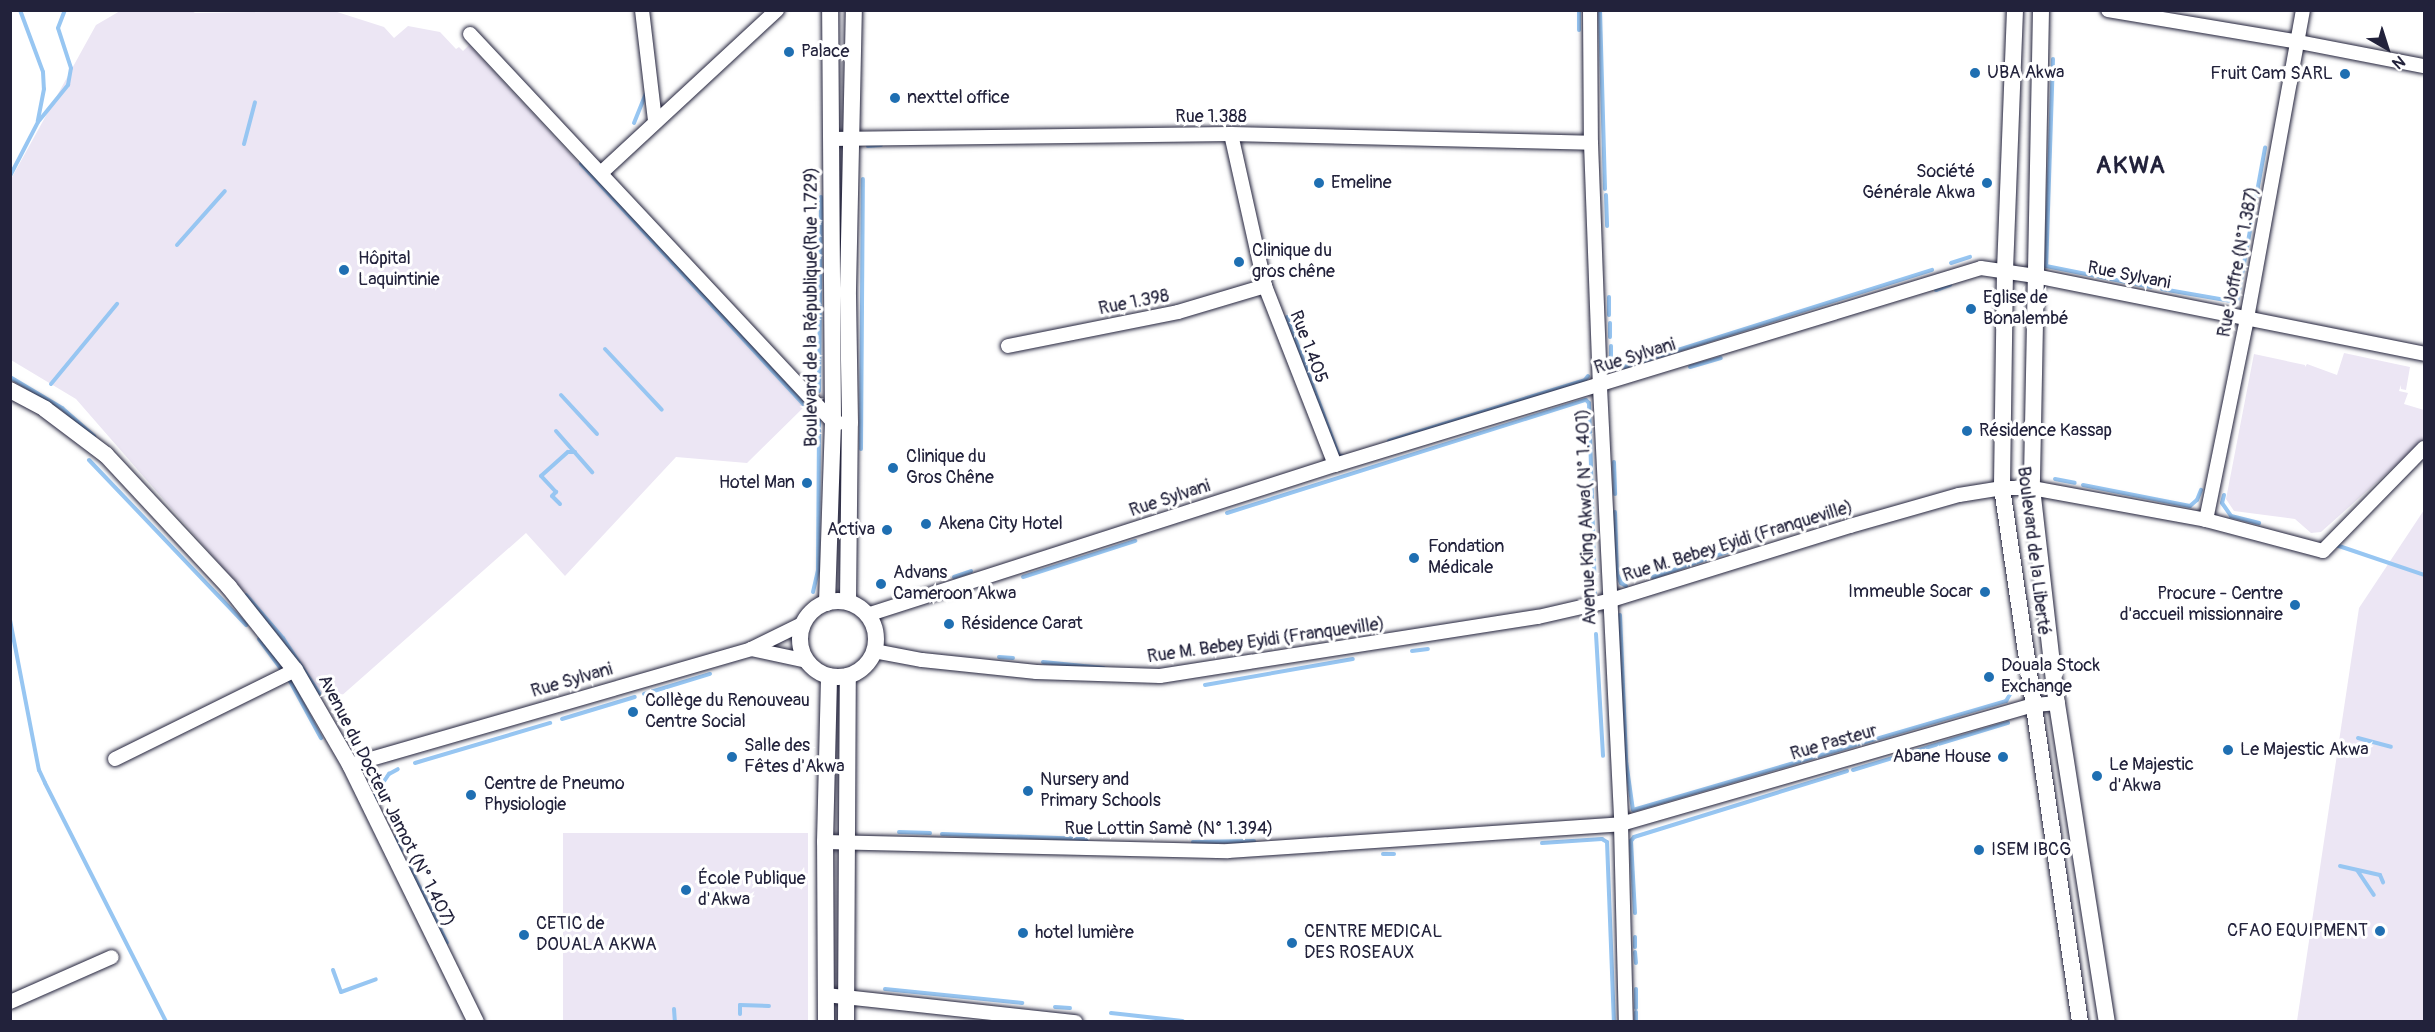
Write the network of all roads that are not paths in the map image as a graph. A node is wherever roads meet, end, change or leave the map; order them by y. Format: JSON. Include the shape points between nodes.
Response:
{"nodes":[{"id":1,"x":642,"y":10,"type":"edge"},
{"id":2,"x":777,"y":10,"type":"edge"},
{"id":3,"x":830,"y":10,"type":"edge"},
{"id":4,"x":854,"y":10,"type":"edge"},
{"id":5,"x":1590,"y":10,"type":"edge"},
{"id":6,"x":2015,"y":10,"type":"edge"},
{"id":7,"x":2042,"y":10,"type":"edge"},
{"id":8,"x":2108,"y":10,"type":"edge"},
{"id":9,"x":2303,"y":10,"type":"edge"},
{"id":10,"x":470,"y":34,"type":"dead end"},
{"id":11,"x":2299,"y":42,"type":"junction"},
{"id":12,"x":2424,"y":66,"type":"edge"},
{"id":13,"x":656,"y":121,"type":"junction"},
{"id":14,"x":1232,"y":134,"type":"junction"},
{"id":15,"x":831,"y":139,"type":"junction"},
{"id":16,"x":851,"y":139,"type":"junction"},
{"id":17,"x":1591,"y":143,"type":"junction"},
{"id":18,"x":601,"y":173,"type":"junction"},
{"id":19,"x":2005,"y":270,"type":"junction"},
{"id":20,"x":2035,"y":276,"type":"junction"},
{"id":21,"x":1265,"y":286,"type":"junction"},
{"id":22,"x":2247,"y":318,"type":"junction"},
{"id":23,"x":1008,"y":346,"type":"dead end"},
{"id":24,"x":2424,"y":354,"type":"edge"},
{"id":25,"x":1600,"y":387,"type":"junction"},
{"id":26,"x":10,"y":390,"type":"edge"},
{"id":27,"x":833,"y":423,"type":"junction"},
{"id":28,"x":850,"y":423,"type":"junction"},
{"id":29,"x":2424,"y":448,"type":"edge"},
{"id":30,"x":1335,"y":465,"type":"junction"},
{"id":31,"x":2002,"y":488,"type":"junction"},
{"id":32,"x":2031,"y":488,"type":"junction"},
{"id":33,"x":2206,"y":520,"type":"junction"},
{"id":34,"x":1608,"y":601,"type":"junction"},
{"id":35,"x":848,"y":602,"type":"junction"},
{"id":36,"x":826,"y":603,"type":"junction"},
{"id":37,"x":867,"y":615,"type":"junction"},
{"id":38,"x":804,"y":623,"type":"junction"},
{"id":39,"x":751,"y":649,"type":"junction"},
{"id":40,"x":874,"y":651,"type":"junction"},
{"id":41,"x":807,"y":661,"type":"junction"},
{"id":42,"x":295,"y":669,"type":"junction"},
{"id":43,"x":829,"y":676,"type":"junction"},
{"id":44,"x":848,"y":676,"type":"junction"},
{"id":45,"x":2058,"y":703,"type":"junction"},
{"id":46,"x":2034,"y":705,"type":"junction"},
{"id":47,"x":116,"y":759,"type":"dead end"},
{"id":48,"x":350,"y":765,"type":"junction"},
{"id":49,"x":1621,"y":824,"type":"junction"},
{"id":50,"x":825,"y":842,"type":"junction"},
{"id":51,"x":848,"y":842,"type":"junction"},
{"id":52,"x":112,"y":957,"type":"dead end"},
{"id":53,"x":826,"y":995,"type":"junction"},
{"id":54,"x":846,"y":997,"type":"junction"},
{"id":55,"x":10,"y":1002,"type":"edge"},
{"id":56,"x":476,"y":1022,"type":"edge"},
{"id":57,"x":826,"y":1022,"type":"edge"},
{"id":58,"x":846,"y":1022,"type":"edge"},
{"id":59,"x":1076,"y":1022,"type":"edge"},
{"id":60,"x":1626,"y":1022,"type":"edge"},
{"id":61,"x":2080,"y":1022,"type":"edge"},
{"id":62,"x":2107,"y":1022,"type":"edge"}],
"edges":[{"from":1,"to":13,"type":"street"},
{"from":2,"to":13,"type":"street"},
{"from":3,"to":15,"type":"main road","name":"Boulevard de la République(Rue 1.729)"},
{"from":4,"to":16,"type":"main road","name":"Boulevard de la République(Rue 1.729)"},
{"from":5,"to":17,"type":"street","name":"Avenue King Akwa( N° 1.401)"},
{"from":6,"to":19,"type":"main road","name":"Boulevard de la Liberté"},
{"from":7,"to":20,"type":"main road","name":"Boulevard de la Liberté"},
{"from":8,"to":11,"type":"street"},
{"from":9,"to":11,"type":"street","name":"Rue Joffre (N°1.387)"},
{"from":10,"to":18,"type":"street"},
{"from":11,"to":12,"type":"street"},
{"from":11,"to":22,"type":"street","name":"Rue Joffre (N°1.387)"},
{"from":13,"to":18,"type":"street"},
{"from":14,"to":16,"type":"street","name":"Rue 1.388"},
{"from":14,"to":17,"type":"street","name":"Rue 1.388"},
{"from":14,"to":21,"type":"street","name":"Rue 1.405"},
{"from":15,"to":16,"type":"street","name":"Rue 1.388"},
{"from":15,"to":27,"type":"main road","name":"Boulevard de la République(Rue 1.729)"},
{"from":16,"to":28,"type":"main road","name":"Boulevard de la République(Rue 1.729)"},
{"from":17,"to":25,"type":"street","name":"Avenue King Akwa( N° 1.401)"},
{"from":18,"to":27,"type":"street"},
{"from":19,"to":20,"type":"street","name":"Rue Sylvani"},
{"from":19,"to":25,"type":"street","name":"Rue Sylvani","via":[[1981,268],[1965,272]]},
{"from":19,"to":31,"type":"main road","name":"Boulevard de la Liberté"},
{"from":20,"to":22,"type":"street","name":"Rue Sylvani"},
{"from":20,"to":32,"type":"main road","name":"Boulevard de la Liberté"},
{"from":21,"to":23,"type":"street","name":"Rue 1.398","via":[[1178,312]]},
{"from":21,"to":30,"type":"street","name":"Rue 1.405"},
{"from":22,"to":24,"type":"street","name":"Rue Sylvani"},
{"from":22,"to":33,"type":"street","name":"Rue Joffre (N°1.387)"},
{"from":25,"to":30,"type":"street","name":"Rue Sylvani"},
{"from":25,"to":34,"type":"street","name":"Avenue King Akwa( N° 1.401)"},
{"from":26,"to":42,"type":"main road","name":"Avenue du Docteur Jamot (N° 1.407)","via":[[45,409],[106,454],[229,587]]},
{"from":27,"to":28,"type":"street"},
{"from":27,"to":36,"type":"main road","name":"Boulevard de la République(Rue 1.729)"},
{"from":28,"to":35,"type":"main road","name":"Boulevard de la République(Rue 1.729)"},
{"from":29,"to":33,"type":"street","name":"Rue M. Bebey Eyidi (Franqueville)","via":[[2323,551]]},
{"from":30,"to":37,"type":"street","name":"Rue Sylvani"},
{"from":31,"to":32,"type":"street","name":"Rue M. Bebey Eyidi (Franqueville)"},
{"from":31,"to":34,"type":"street","name":"Rue M. Bebey Eyidi (Franqueville)","via":[[1959,495],[1850,526]]},
{"from":31,"to":46,"type":"main road","name":"Boulevard de la Liberté"},
{"from":32,"to":33,"type":"street","name":"Rue M. Bebey Eyidi (Franqueville)"},
{"from":32,"to":45,"type":"main road","name":"Boulevard de la Liberté"},
{"from":34,"to":40,"type":"street","name":"Rue M. Bebey Eyidi (Franqueville)","via":[[1515,622],[1160,676],[1036,672]]},
{"from":34,"to":49,"type":"street","name":"Avenue King Akwa( N° 1.401)"},
{"from":35,"to":36,"type":"main road"},
{"from":35,"to":37,"type":"main road"},
{"from":36,"to":38,"type":"main road"},
{"from":37,"to":40,"type":"main road","via":[[875,632]]},
{"from":38,"to":39,"type":"street"},
{"from":38,"to":41,"type":"main road","via":[[800,645]]},
{"from":39,"to":41,"type":"street","name":"Rue Sylvani"},
{"from":39,"to":48,"type":"street","name":"Rue Sylvani"},
{"from":40,"to":44,"type":"main road","via":[[864,667]]},
{"from":41,"to":43,"type":"main road"},
{"from":42,"to":47,"type":"street"},
{"from":42,"to":48,"type":"main road","name":"Avenue du Docteur Jamot (N° 1.407)"},
{"from":43,"to":44,"type":"main road"},
{"from":43,"to":50,"type":"main road"},
{"from":44,"to":51,"type":"main road"},
{"from":45,"to":46,"type":"street","name":"Rue Pasteur"},
{"from":45,"to":62,"type":"main road","name":"Boulevard de la Liberté"},
{"from":46,"to":49,"type":"street","name":"Rue Pasteur"},
{"from":46,"to":61,"type":"main road","name":"Boulevard de la Liberté"},
{"from":48,"to":56,"type":"main road","name":"Avenue du Docteur Jamot (N° 1.407)"},
{"from":49,"to":51,"type":"street","name":"Rue Lottin Samè (N° 1.394)","via":[[1228,850]]},
{"from":49,"to":60,"type":"street","name":"Avenue King Akwa( N° 1.401)"},
{"from":50,"to":51,"type":"street","name":"Rue Lottin Samè (N° 1.394)"},
{"from":50,"to":53,"type":"main road"},
{"from":51,"to":54,"type":"main road"},
{"from":52,"to":55,"type":"street"},
{"from":53,"to":54,"type":"street"},
{"from":53,"to":57,"type":"main road"},
{"from":54,"to":58,"type":"main road"},
{"from":54,"to":59,"type":"street"}]}
